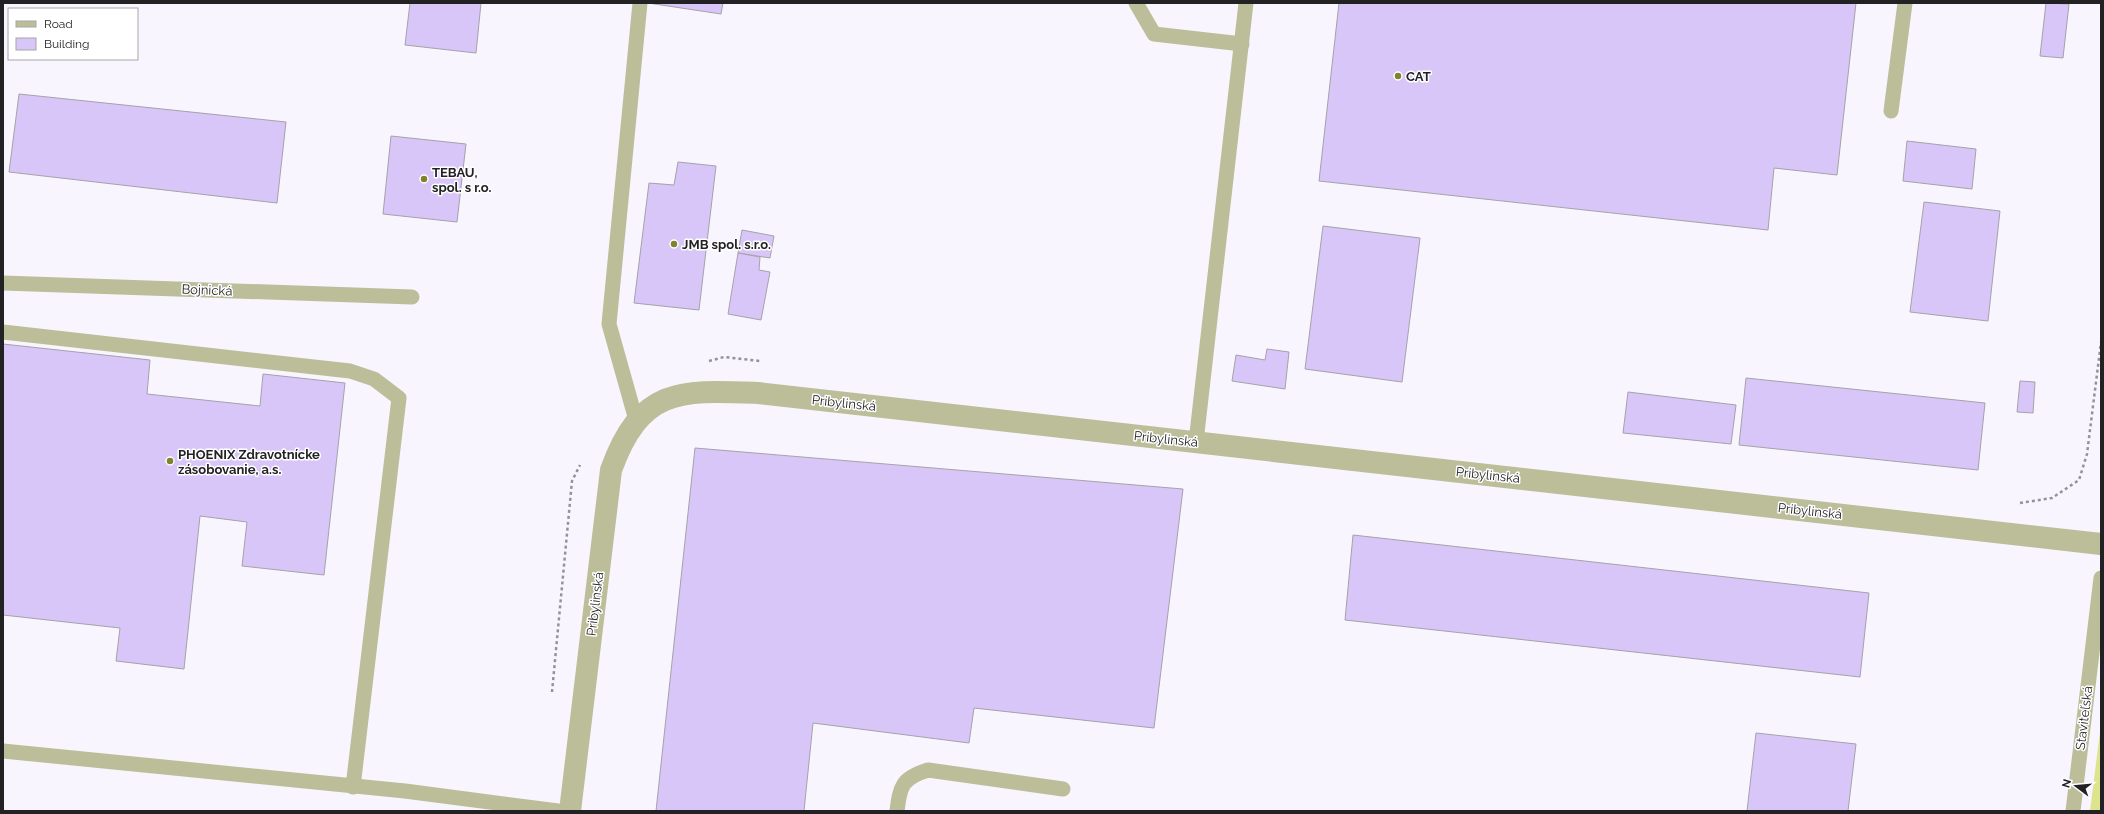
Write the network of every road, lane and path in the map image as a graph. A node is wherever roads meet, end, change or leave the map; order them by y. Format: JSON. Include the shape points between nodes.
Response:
{"nodes":[{"id":1,"x":640,"y":3,"type":"edge"},
{"id":2,"x":1136,"y":3,"type":"edge"},
{"id":3,"x":1246,"y":3,"type":"edge"},
{"id":4,"x":1905,"y":3,"type":"edge"},
{"id":5,"x":1242,"y":44,"type":"junction"},
{"id":6,"x":1891,"y":110,"type":"dead end"},
{"id":7,"x":3,"y":283,"type":"edge"},
{"id":8,"x":412,"y":297,"type":"dead end"},
{"id":9,"x":3,"y":332,"type":"edge"},
{"id":10,"x":636,"y":420,"type":"junction"},
{"id":11,"x":1196,"y":442,"type":"junction"},
{"id":12,"x":2101,"y":544,"type":"edge"},
{"id":13,"x":2101,"y":578,"type":"edge"},
{"id":14,"x":3,"y":751,"type":"edge"},
{"id":15,"x":353,"y":787,"type":"junction"},
{"id":16,"x":1063,"y":789,"type":"dead end"},
{"id":17,"x":558,"y":811,"type":"edge"},
{"id":18,"x":570,"y":811,"type":"edge"},
{"id":19,"x":897,"y":811,"type":"edge"},
{"id":20,"x":2073,"y":811,"type":"edge"}],
"edges":[{"from":1,"to":10,"type":"lane","via":[[609,324]]},
{"from":2,"to":5,"type":"lane","via":[[1154,34]]},
{"from":3,"to":5,"type":"lane"},
{"from":4,"to":6,"type":"lane"},
{"from":5,"to":11,"type":"lane"},
{"from":7,"to":8,"type":"lane","name":"Bojnická"},
{"from":9,"to":15,"type":"lane","via":[[350,371],[374,379],[399,398]]},
{"from":10,"to":11,"type":"street","name":"Pribylinská","via":[[669,397],[700,391],[750,392]]},
{"from":10,"to":18,"type":"street","name":"Pribylinská","via":[[619,446],[611,470]]},
{"from":11,"to":12,"type":"street","name":"Pribylinská"},
{"from":13,"to":20,"type":"lane","name":"Staviteľská"},
{"from":14,"to":15,"type":"lane"},
{"from":15,"to":17,"type":"lane"},
{"from":16,"to":19,"type":"lane","via":[[928,770],[914,774],[900,788]]}]}
